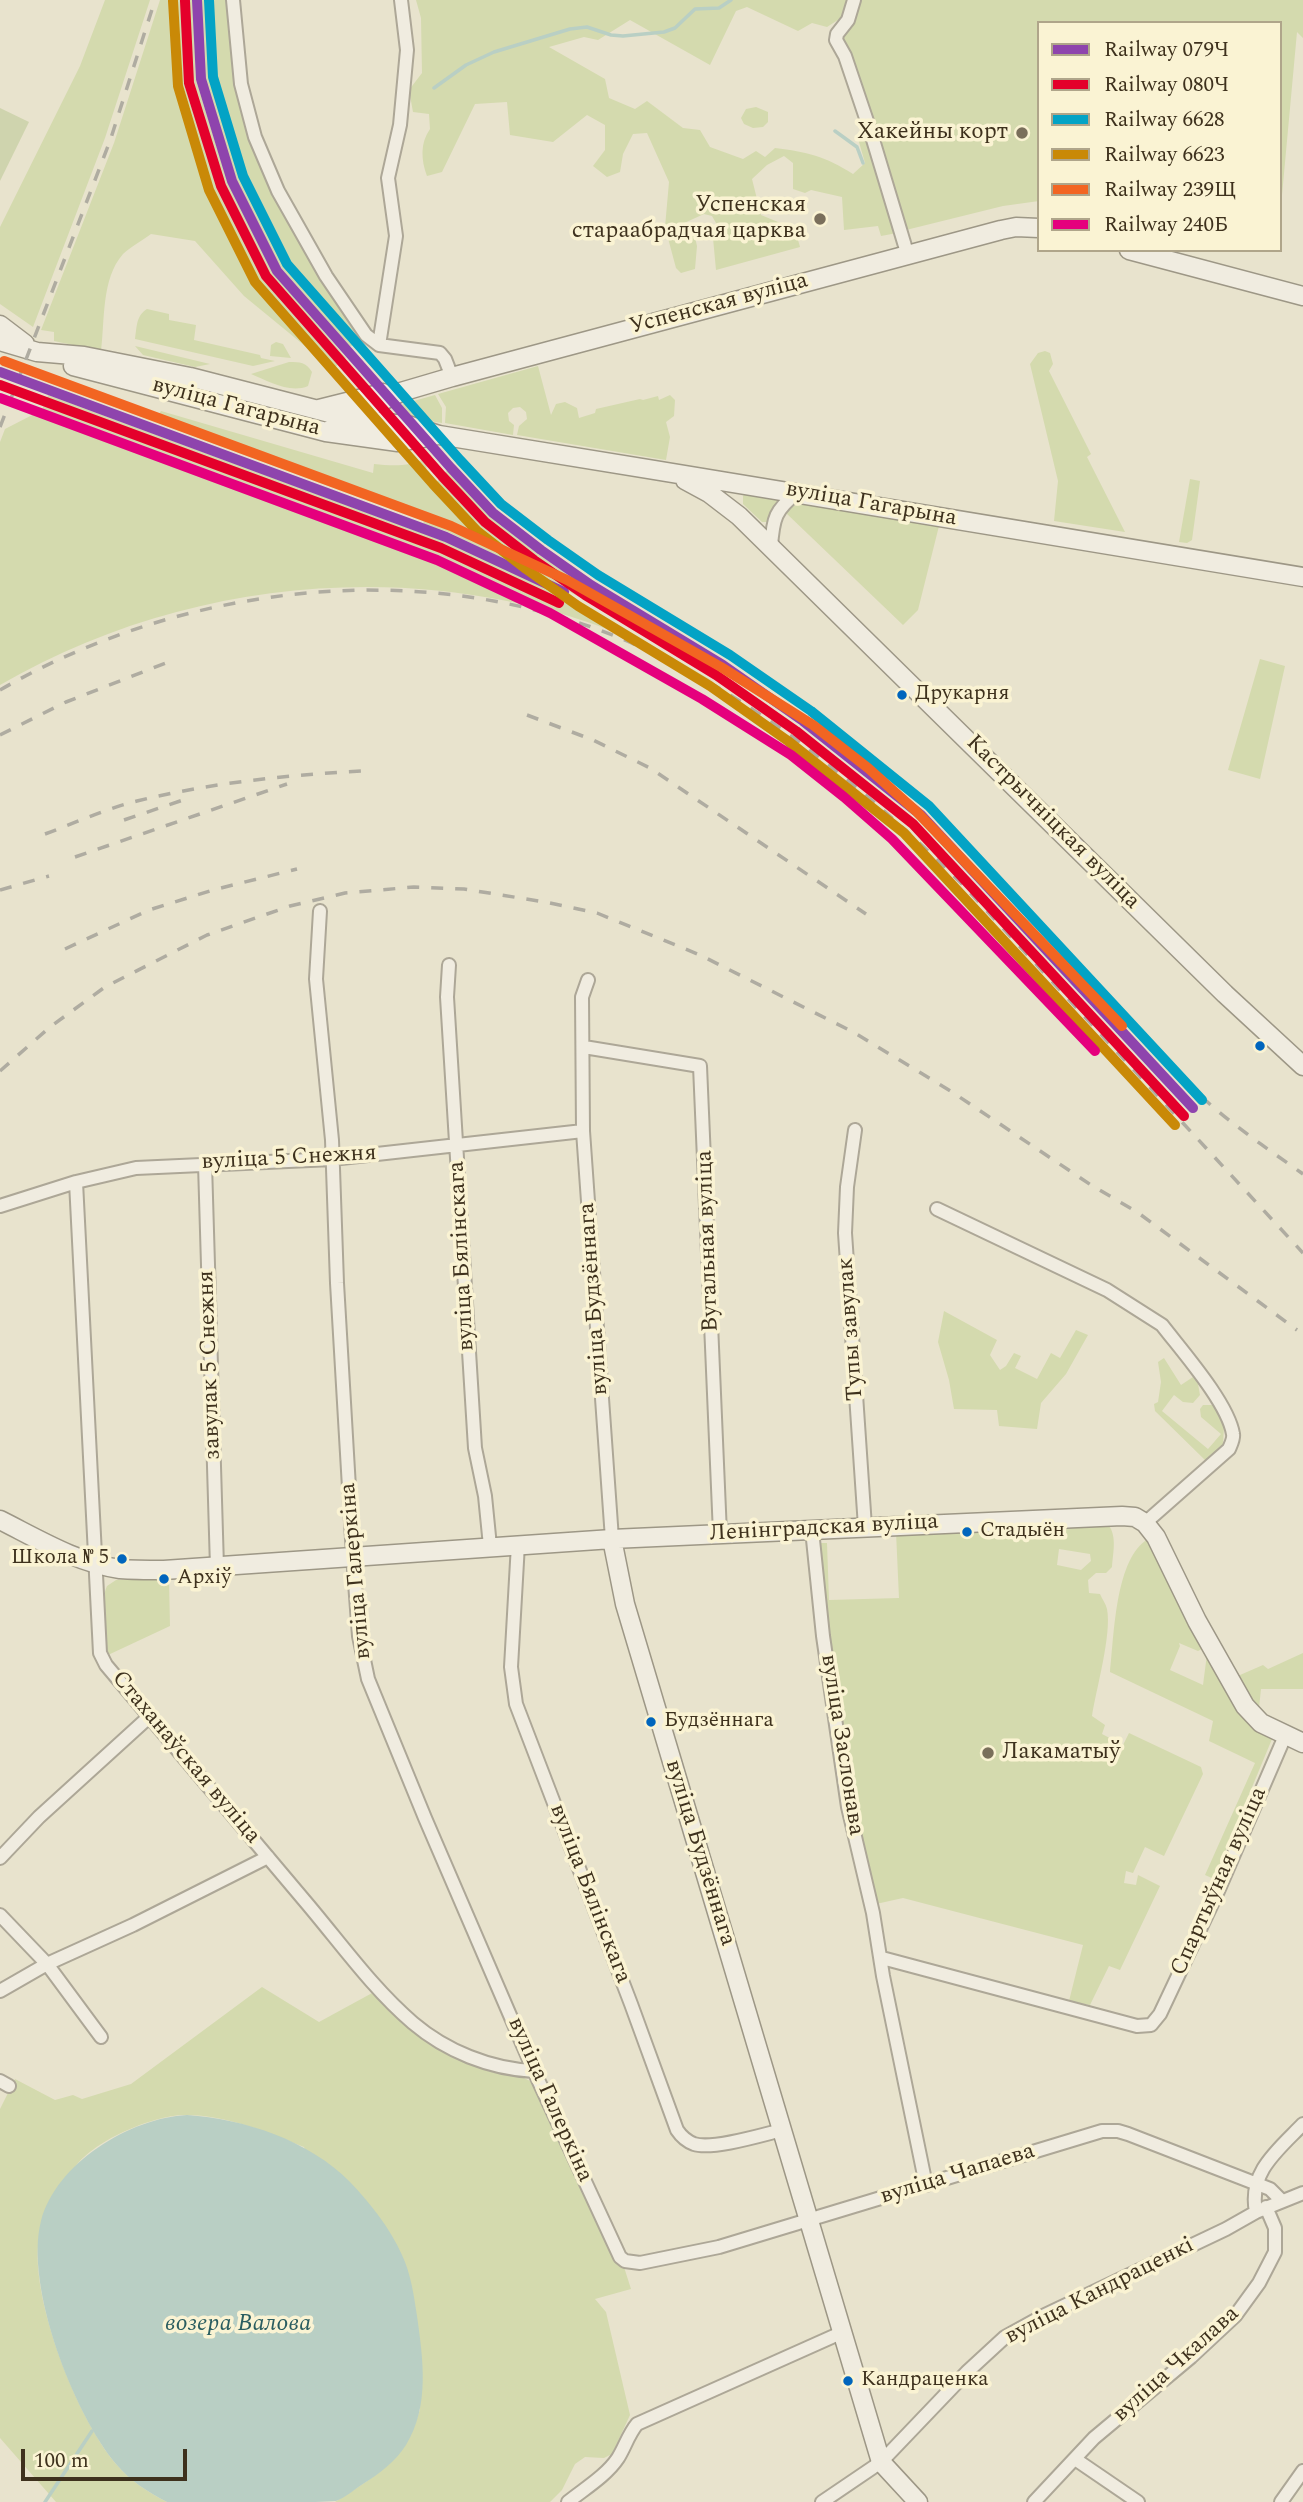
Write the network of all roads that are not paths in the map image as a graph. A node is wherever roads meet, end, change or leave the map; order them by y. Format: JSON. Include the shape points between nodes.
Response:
{"nodes":[{"id":1,"x":233,"y":0,"type":"edge"},
{"id":2,"x":401,"y":0,"type":"edge"},
{"id":3,"x":854,"y":0,"type":"edge"},
{"id":4,"x":1037,"y":228,"type":"edge"},
{"id":5,"x":1137,"y":252,"type":"edge"},
{"id":6,"x":908,"y":256,"type":"junction"},
{"id":7,"x":1303,"y":296,"type":"edge"},
{"id":8,"x":0,"y":325,"type":"edge"},
{"id":9,"x":0,"y":341,"type":"edge"},
{"id":10,"x":379,"y":345,"type":"junction"},
{"id":11,"x":37,"y":352,"type":"junction"},
{"id":12,"x":452,"y":377,"type":"junction"},
{"id":13,"x":215,"y":384,"type":"junction"},
{"id":14,"x":401,"y":392,"type":"junction"},
{"id":15,"x":208,"y":401,"type":"junction"},
{"id":16,"x":376,"y":404,"type":"junction"},
{"id":17,"x":316,"y":410,"type":"junction"},
{"id":18,"x":349,"y":418,"type":"junction"},
{"id":19,"x":381,"y":422,"type":"junction"},
{"id":20,"x":326,"y":432,"type":"junction"},
{"id":21,"x":439,"y":435,"type":"junction"},
{"id":22,"x":673,"y":474,"type":"junction"},
{"id":23,"x":798,"y":492,"type":"junction"},
{"id":24,"x":771,"y":547,"type":"junction"},
{"id":25,"x":1303,"y":577,"type":"edge"},
{"id":26,"x":320,"y":911,"type":"dead end"},
{"id":27,"x":449,"y":965,"type":"dead end"},
{"id":28,"x":588,"y":980,"type":"dead end"},
{"id":29,"x":584,"y":1047,"type":"junction"},
{"id":30,"x":1303,"y":1066,"type":"edge"},
{"id":31,"x":855,"y":1130,"type":"dead end"},
{"id":32,"x":583,"y":1131,"type":"junction"},
{"id":33,"x":457,"y":1145,"type":"junction"},
{"id":34,"x":332,"y":1159,"type":"junction"},
{"id":35,"x":205,"y":1164,"type":"junction"},
{"id":36,"x":76,"y":1182,"type":"junction"},
{"id":37,"x":0,"y":1206,"type":"edge"},
{"id":38,"x":937,"y":1209,"type":"dead end"},
{"id":39,"x":0,"y":1520,"type":"edge"},
{"id":40,"x":1145,"y":1523,"type":"junction"},
{"id":41,"x":865,"y":1527,"type":"junction"},
{"id":42,"x":812,"y":1530,"type":"junction"},
{"id":43,"x":720,"y":1534,"type":"junction"},
{"id":44,"x":612,"y":1539,"type":"junction"},
{"id":45,"x":518,"y":1544,"type":"junction"},
{"id":46,"x":489,"y":1546,"type":"junction"},
{"id":47,"x":353,"y":1556,"type":"junction"},
{"id":48,"x":96,"y":1564,"type":"junction"},
{"id":49,"x":217,"y":1567,"type":"junction"},
{"id":50,"x":150,"y":1716,"type":"junction"},
{"id":51,"x":1285,"y":1736,"type":"junction"},
{"id":52,"x":1303,"y":1743,"type":"edge"},
{"id":53,"x":268,"y":1857,"type":"junction"},
{"id":54,"x":0,"y":1858,"type":"edge"},
{"id":55,"x":0,"y":1915,"type":"edge"},
{"id":56,"x":882,"y":1958,"type":"junction"},
{"id":57,"x":47,"y":1964,"type":"junction"},
{"id":58,"x":0,"y":1991,"type":"edge"},
{"id":59,"x":102,"y":2037,"type":"dead end"},
{"id":60,"x":534,"y":2071,"type":"junction"},
{"id":61,"x":1303,"y":2124,"type":"edge"},
{"id":62,"x":782,"y":2130,"type":"junction"},
{"id":63,"x":1255,"y":2183,"type":"junction"},
{"id":64,"x":926,"y":2185,"type":"junction"},
{"id":65,"x":1303,"y":2193,"type":"edge"},
{"id":66,"x":1281,"y":2200,"type":"junction"},
{"id":67,"x":1261,"y":2209,"type":"junction"},
{"id":68,"x":809,"y":2220,"type":"junction"},
{"id":69,"x":625,"y":2261,"type":"joint"},
{"id":70,"x":842,"y":2332,"type":"junction"},
{"id":71,"x":1075,"y":2459,"type":"junction"},
{"id":72,"x":881,"y":2462,"type":"junction"},
{"id":73,"x":1303,"y":2471,"type":"edge"},
{"id":74,"x":568,"y":2502,"type":"edge"},
{"id":75,"x":822,"y":2502,"type":"edge"},
{"id":76,"x":918,"y":2502,"type":"edge"},
{"id":77,"x":1034,"y":2502,"type":"edge"},
{"id":78,"x":1138,"y":2502,"type":"edge"},
{"id":79,"x":1281,"y":2502,"type":"edge"}],
"edges":[{"from":1,"to":10,"type":"street","via":[[241,84],[278,191],[326,276],[366,335]]},
{"from":2,"to":10,"type":"street","via":[[407,50],[405,88],[388,178],[396,236]]},
{"from":3,"to":6,"type":"street","via":[[836,40],[863,107]]},
{"from":4,"to":6,"type":"street","name":"Успенская вуліца","via":[[1001,230]]},
{"from":5,"to":7,"type":"street"},
{"from":6,"to":12,"type":"street","name":"Успенская вуліца"},
{"from":8,"to":11,"type":"street","name":"вуліца Гагарына"},
{"from":9,"to":11,"type":"street"},
{"from":10,"to":12,"type":"street","via":[[440,353]]},
{"from":11,"to":13,"type":"street","name":"вуліца Гагарына","via":[[84,356]]},
{"from":11,"to":15,"type":"street","name":"вуліца Гагарына","via":[[66,364]]},
{"from":12,"to":14,"type":"street","name":"Успенская вуліца"},
{"from":13,"to":15,"type":"street","via":[[205,390]]},
{"from":13,"to":17,"type":"street","name":"вуліца Гагарына"},
{"from":14,"to":16,"type":"street","name":"Успенская вуліца"},
{"from":14,"to":17,"type":"street","name":"Успенская вуліца"},
{"from":15,"to":20,"type":"street","name":"вуліца Гагарына"},
{"from":16,"to":18,"type":"street","name":"Успенская вуліца"},
{"from":16,"to":19,"type":"street","via":[[375,414]]},
{"from":17,"to":18,"type":"street","name":"вуліца Гагарына"},
{"from":18,"to":19,"type":"street","name":"вуліца Гагарына"},
{"from":18,"to":20,"type":"street","name":"Успенская вуліца"},
{"from":19,"to":21,"type":"street","name":"вуліца Гагарына"},
{"from":20,"to":21,"type":"street","name":"вуліца Гагарына","via":[[398,442]]},
{"from":21,"to":22,"type":"street","name":"вуліца Гагарына"},
{"from":22,"to":23,"type":"street","name":"вуліца Гагарына"},
{"from":22,"to":24,"type":"street","name":"Кастрычніцкая вуліца","via":[[709,493]]},
{"from":23,"to":24,"type":"street","via":[[777,511]]},
{"from":23,"to":25,"type":"street","name":"вуліца Гагарына"},
{"from":24,"to":30,"type":"street","name":"Кастрычніцкая вуліца","via":[[1225,995]]},
{"from":26,"to":34,"type":"street","name":"вуліца Галеркіна","via":[[316,979]]},
{"from":27,"to":33,"type":"street","name":"вуліца Бялінскага","via":[[446,997]]},
{"from":28,"to":29,"type":"street","name":"вуліца Будзённага","via":[[582,997]]},
{"from":29,"to":32,"type":"street","name":"вуліца Будзённага"},
{"from":29,"to":43,"type":"street","name":"Вугальная вуліца","via":[[700,1066]]},
{"from":31,"to":41,"type":"street","name":"Тупы завулак","via":[[845,1233]]},
{"from":32,"to":33,"type":"street","name":"вуліца 5 Снежня"},
{"from":32,"to":44,"type":"street","name":"вуліца Будзённага"},
{"from":33,"to":34,"type":"street","name":"вуліца 5 Снежня"},
{"from":33,"to":46,"type":"street","name":"вуліца Бялінскага","via":[[475,1448]]},
{"from":34,"to":35,"type":"street","name":"вуліца 5 Снежня"},
{"from":34,"to":47,"type":"street","name":"вуліца Галеркіна"},
{"from":35,"to":36,"type":"street","name":"вуліца 5 Снежня","via":[[136,1168]]},
{"from":35,"to":49,"type":"street","name":"завулак 5 Снежня"},
{"from":36,"to":37,"type":"street","name":"вуліца 5 Снежня"},
{"from":36,"to":48,"type":"street","name":"Стаханаўская вуліца"},
{"from":38,"to":40,"type":"street","via":[[1107,1290],[1149,1315],[1162,1325],[1223,1408],[1233,1431],[1229,1449]]},
{"from":39,"to":48,"type":"street","name":"Ленінградская вуліца"},
{"from":40,"to":41,"type":"street","name":"Ленінградская вуліца","via":[[1122,1516]]},
{"from":40,"to":51,"type":"street","via":[[1245,1706]]},
{"from":41,"to":42,"type":"street","name":"Ленінградская вуліца"},
{"from":42,"to":43,"type":"street","name":"Ленінградская вуліца"},
{"from":42,"to":56,"type":"street","name":"вуліца Заслонава","via":[[848,1807]]},
{"from":43,"to":44,"type":"street","name":"Ленінградская вуліца"},
{"from":44,"to":45,"type":"street","name":"Ленінградская вуліца"},
{"from":44,"to":62,"type":"street","name":"вуліца Будзённага","via":[[625,1604]]},
{"from":45,"to":46,"type":"street","name":"Ленінградская вуліца"},
{"from":45,"to":62,"type":"street","name":"вуліца Бялінскага","via":[[511,1667],[516,1704],[677,2130],[693,2144],[702,2145]]},
{"from":46,"to":47,"type":"street","name":"Ленінградская вуліца"},
{"from":47,"to":49,"type":"street","name":"Ленінградская вуліца"},
{"from":47,"to":60,"type":"street","name":"вуліца Галеркіна","via":[[359,1636],[368,1679]]},
{"from":48,"to":49,"type":"street","name":"Ленінградская вуліца","via":[[153,1570]]},
{"from":48,"to":50,"type":"street","name":"Стаханаўская вуліца","via":[[100,1653]]},
{"from":50,"to":53,"type":"street","name":"Стаханаўская вуліца"},
{"from":50,"to":54,"type":"street","via":[[39,1816]]},
{"from":51,"to":52,"type":"street"},
{"from":51,"to":56,"type":"street","name":"Спартыўная вуліца","via":[[1218,1891],[1151,2025],[1137,2026]]},
{"from":53,"to":57,"type":"street"},
{"from":53,"to":60,"type":"street","name":"Стаханаўская вуліца","via":[[414,2024],[457,2052],[496,2066]]},
{"from":55,"to":57,"type":"street"},
{"from":56,"to":64,"type":"street","name":"вуліца Заслонава"},
{"from":57,"to":58,"type":"street"},
{"from":57,"to":59,"type":"street"},
{"from":60,"to":69,"type":"street","name":"вуліца Галеркіна","via":[[616,2251]]},
{"from":61,"to":63,"type":"street","via":[[1270,2159]]},
{"from":62,"to":68,"type":"street","name":"вуліца Будзённага"},
{"from":63,"to":64,"type":"street","name":"вуліца Чапаева","via":[[1118,2131],[1102,2131]]},
{"from":63,"to":66,"type":"street","name":"вуліца Чапаева"},
{"from":63,"to":67,"type":"street","name":"вуліца Чкалава","via":[[1254,2199]]},
{"from":64,"to":68,"type":"street","name":"вуліца Чапаева"},
{"from":65,"to":66,"type":"street","name":"вуліца Кандраценкі"},
{"from":66,"to":67,"type":"street","name":"вуліца Кандраценкі"},
{"from":67,"to":71,"type":"street","name":"вуліца Чкалава","via":[[1275,2228],[1275,2252],[1235,2316]]},
{"from":67,"to":72,"type":"street","name":"вуліца Кандраценкі","via":[[1006,2337]]},
{"from":68,"to":69,"type":"street","name":"вуліца Чапаева","via":[[719,2248],[653,2261]]},
{"from":68,"to":70,"type":"street","name":"вуліца Будзённага"},
{"from":70,"to":72,"type":"street","name":"вуліца Будзённага"},
{"from":70,"to":74,"type":"street","via":[[637,2424],[619,2457]]},
{"from":71,"to":77,"type":"street","name":"вуліца Чкалава"},
{"from":71,"to":78,"type":"street"},
{"from":72,"to":75,"type":"street","name":"вуліца Кандраценкі"},
{"from":72,"to":76,"type":"street"},
{"from":73,"to":79,"type":"street"}]}
